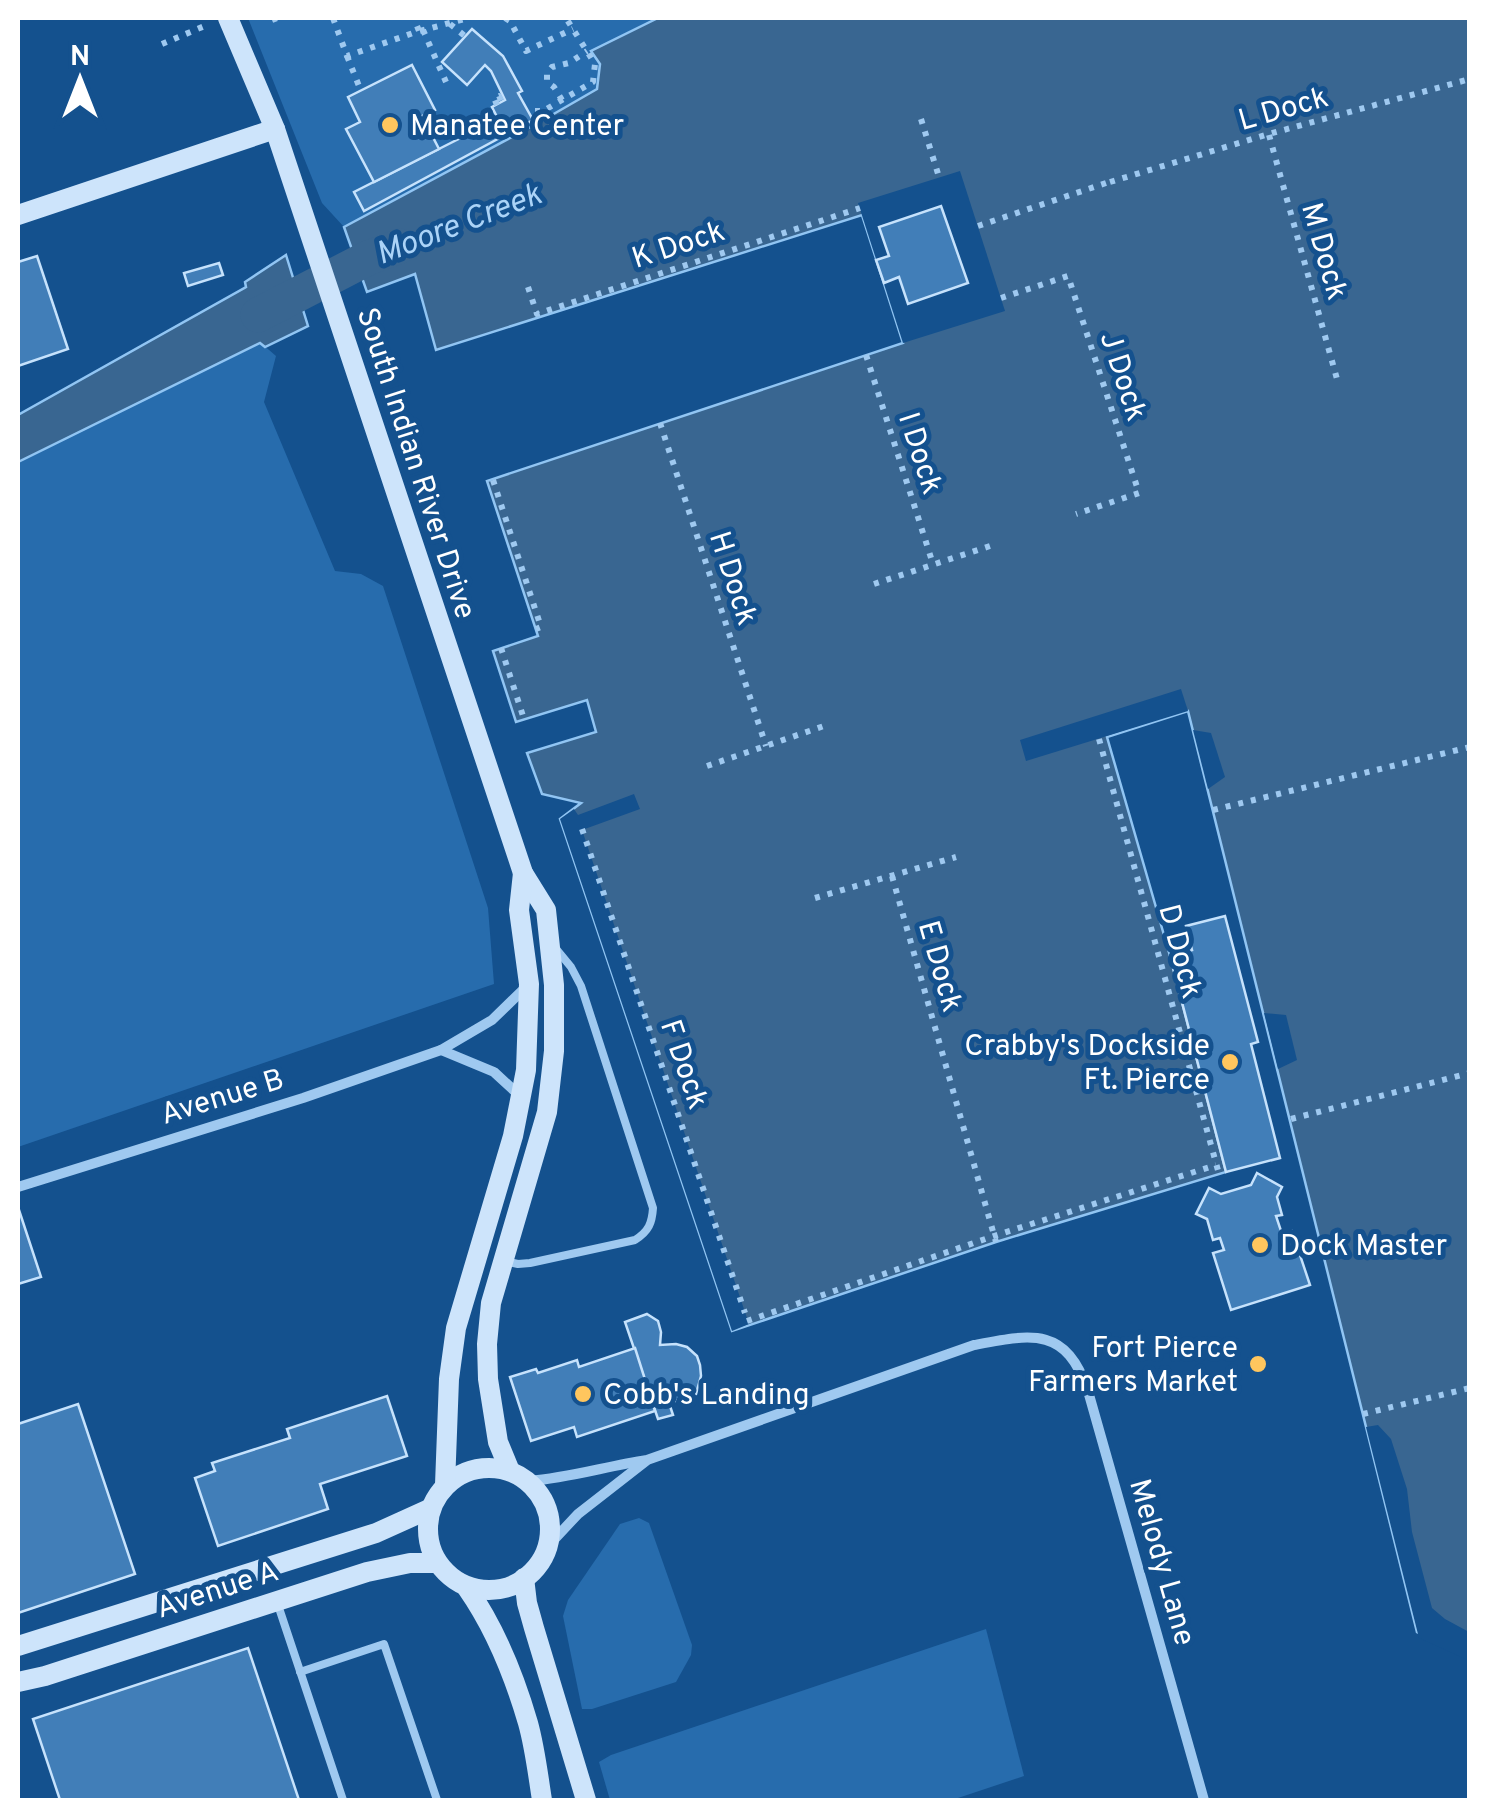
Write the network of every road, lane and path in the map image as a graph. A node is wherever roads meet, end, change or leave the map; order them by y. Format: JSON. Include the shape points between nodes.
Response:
{"nodes":[{"id":1,"x":333,"y":18,"type":"edge"},
{"id":2,"x":414,"y":18,"type":"edge"},
{"id":3,"x":468,"y":18,"type":"edge"},
{"id":4,"x":506,"y":18,"type":"edge"},
{"id":5,"x":566,"y":18,"type":"edge"},
{"id":6,"x":218,"y":21,"type":"edge"},
{"id":7,"x":449,"y":23,"type":"junction"},
{"id":8,"x":573,"y":29,"type":"junction"},
{"id":9,"x":421,"y":30,"type":"junction"},
{"id":10,"x":466,"y":37,"type":"dead end"},
{"id":11,"x":162,"y":44,"type":"dead end"},
{"id":12,"x":586,"y":51,"type":"junction"},
{"id":13,"x":348,"y":56,"type":"junction"},
{"id":14,"x":1470,"y":79,"type":"edge"},
{"id":15,"x":446,"y":82,"type":"dead end"},
{"id":16,"x":361,"y":91,"type":"dead end"},
{"id":17,"x":562,"y":100,"type":"junction"},
{"id":18,"x":535,"y":111,"type":"dead end"},
{"id":19,"x":921,"y":119,"type":"dead end"},
{"id":20,"x":275,"y":129,"type":"junction"},
{"id":21,"x":1269,"y":134,"type":"junction"},
{"id":22,"x":1151,"y":170,"type":"junction"},
{"id":23,"x":939,"y":177,"type":"dead end"},
{"id":24,"x":1110,"y":182,"type":"dead end"},
{"id":25,"x":860,"y":208,"type":"dead end"},
{"id":26,"x":18,"y":216,"type":"edge"},
{"id":27,"x":978,"y":226,"type":"dead end"},
{"id":28,"x":528,"y":287,"type":"dead end"},
{"id":29,"x":1001,"y":298,"type":"dead end"},
{"id":30,"x":866,"y":355,"type":"dead end"},
{"id":31,"x":1338,"y":379,"type":"dead end"},
{"id":32,"x":660,"y":423,"type":"dead end"},
{"id":33,"x":492,"y":480,"type":"dead end"},
{"id":34,"x":1076,"y":514,"type":"dead end"},
{"id":35,"x":992,"y":544,"type":"dead end"},
{"id":36,"x":934,"y":564,"type":"junction"},
{"id":37,"x":874,"y":584,"type":"dead end"},
{"id":38,"x":538,"y":628,"type":"dead end"},
{"id":39,"x":502,"y":648,"type":"dead end"},
{"id":40,"x":524,"y":720,"type":"dead end"},
{"id":41,"x":824,"y":726,"type":"dead end"},
{"id":42,"x":1099,"y":739,"type":"dead end"},
{"id":43,"x":766,"y":746,"type":"junction"},
{"id":44,"x":1470,"y":747,"type":"edge"},
{"id":45,"x":707,"y":766,"type":"dead end"},
{"id":46,"x":1214,"y":810,"type":"dead end"},
{"id":47,"x":582,"y":829,"type":"dead end"},
{"id":48,"x":956,"y":857,"type":"dead end"},
{"id":49,"x":522,"y":873,"type":"junction"},
{"id":50,"x":892,"y":876,"type":"junction"},
{"id":51,"x":815,"y":898,"type":"dead end"},
{"id":52,"x":550,"y":941,"type":"junction"},
{"id":53,"x":529,"y":984,"type":"junction"},
{"id":54,"x":441,"y":1050,"type":"junction"},
{"id":55,"x":1470,"y":1073,"type":"edge"},
{"id":56,"x":522,"y":1098,"type":"junction"},
{"id":57,"x":1291,"y":1119,"type":"dead end"},
{"id":58,"x":1216,"y":1164,"type":"junction"},
{"id":59,"x":1219,"y":1174,"type":"dead end"},
{"id":60,"x":18,"y":1186,"type":"edge"},
{"id":61,"x":995,"y":1239,"type":"junction"},
{"id":62,"x":479,"y":1253,"type":"junction"},
{"id":63,"x":504,"y":1260,"type":"junction"},
{"id":64,"x":1467,"y":1388,"type":"edge"},
{"id":65,"x":1363,"y":1414,"type":"dead end"},
{"id":66,"x":647,"y":1460,"type":"junction"},
{"id":67,"x":519,"y":1476,"type":"junction"},
{"id":68,"x":445,"y":1485,"type":"junction"},
{"id":69,"x":429,"y":1509,"type":"junction"},
{"id":70,"x":548,"y":1546,"type":"junction"},
{"id":71,"x":436,"y":1563,"type":"junction"},
{"id":72,"x":265,"y":1568,"type":"junction"},
{"id":73,"x":524,"y":1578,"type":"junction"},
{"id":74,"x":466,"y":1588,"type":"junction"},
{"id":75,"x":277,"y":1600,"type":"junction"},
{"id":76,"x":18,"y":1646,"type":"edge"},
{"id":77,"x":300,"y":1672,"type":"junction"},
{"id":78,"x":18,"y":1682,"type":"edge"},
{"id":79,"x":569,"y":1740,"type":"junction"},
{"id":80,"x":534,"y":1752,"type":"junction"},
{"id":81,"x":343,"y":1800,"type":"edge"},
{"id":82,"x":437,"y":1800,"type":"edge"},
{"id":83,"x":542,"y":1800,"type":"edge"},
{"id":84,"x":586,"y":1800,"type":"edge"},
{"id":85,"x":1204,"y":1800,"type":"edge"}],
"edges":[{"from":1,"to":13,"type":"path"},
{"from":2,"to":9,"type":"path"},
{"from":3,"to":7,"type":"path"},
{"from":4,"to":8,"type":"path","via":[[526,51]]},
{"from":5,"to":8,"type":"path"},
{"from":6,"to":11,"type":"path"},
{"from":6,"to":20,"type":"street","name":"South Indian River Drive"},
{"from":7,"to":9,"type":"path"},
{"from":7,"to":10,"type":"path"},
{"from":8,"to":12,"type":"path"},
{"from":9,"to":13,"type":"path"},
{"from":9,"to":15,"type":"path"},
{"from":12,"to":17,"type":"path","via":[[595,64],[593,82]]},
{"from":12,"to":17,"type":"path","via":[[547,73]]},
{"from":13,"to":16,"type":"path"},
{"from":14,"to":21,"type":"path","name":"L Dock"},
{"from":17,"to":18,"type":"path"},
{"from":19,"to":23,"type":"path"},
{"from":20,"to":26,"type":"street"},
{"from":20,"to":49,"type":"street","name":"South Indian River Drive"},
{"from":21,"to":22,"type":"path","name":"L Dock"},
{"from":21,"to":31,"type":"path","name":"M Dock"},
{"from":22,"to":24,"type":"path","name":"L Dock"},
{"from":22,"to":27,"type":"path"},
{"from":25,"to":28,"type":"path","name":"K Dock","via":[[537,314]]},
{"from":29,"to":34,"type":"path","name":"J Dock","via":[[1068,276],[1139,493]]},
{"from":30,"to":36,"type":"path","name":"I Dock"},
{"from":32,"to":43,"type":"path","name":"H Dock"},
{"from":33,"to":38,"type":"path"},
{"from":35,"to":36,"type":"path"},
{"from":36,"to":37,"type":"path"},
{"from":39,"to":40,"type":"path"},
{"from":41,"to":43,"type":"path"},
{"from":42,"to":58,"type":"path","name":"D Dock"},
{"from":43,"to":45,"type":"path"},
{"from":44,"to":46,"type":"path"},
{"from":47,"to":61,"type":"path","name":"F Dock","via":[[746,1317]]},
{"from":48,"to":50,"type":"path"},
{"from":49,"to":52,"type":"street","name":"South Indian River Drive","via":[[546,910]]},
{"from":49,"to":53,"type":"street","name":"South Indian River Drive","via":[[519,910]]},
{"from":50,"to":51,"type":"path"},
{"from":50,"to":61,"type":"path","name":"E Dock"},
{"from":52,"to":63,"type":"street","name":"South Indian River Drive","via":[[554,1052],[547,1112]]},
{"from":52,"to":63,"type":"lane","via":[[581,986],[654,1208],[652,1222],[635,1240],[530,1263]]},
{"from":53,"to":54,"type":"street","name":"Avenue B","via":[[492,1020]]},
{"from":53,"to":56,"type":"street","name":"South Indian River Drive"},
{"from":54,"to":56,"type":"street","via":[[494,1072]]},
{"from":54,"to":60,"type":"street","name":"Avenue B"},
{"from":55,"to":57,"type":"path"},
{"from":56,"to":62,"type":"street","name":"South Indian River Drive"},
{"from":58,"to":59,"type":"path","name":"D Dock"},
{"from":58,"to":61,"type":"path"},
{"from":62,"to":63,"type":"street"},
{"from":62,"to":68,"type":"street","name":"South Indian River Drive","via":[[456,1328]]},
{"from":63,"to":67,"type":"street","name":"South Indian River Drive","via":[[491,1303],[488,1379],[498,1442]]},
{"from":64,"to":65,"type":"path"},
{"from":66,"to":67,"type":"street","via":[[558,1478]]},
{"from":66,"to":70,"type":"street"},
{"from":66,"to":85,"type":"street","name":"Melody Lane","via":[[974,1345],[1037,1337],[1060,1346],[1074,1358],[1088,1391]]},
{"from":67,"to":68,"type":"street","via":[[490,1468]]},
{"from":67,"to":70,"type":"street","via":[[541,1492],[549,1509]]},
{"from":68,"to":69,"type":"street"},
{"from":69,"to":71,"type":"street"},
{"from":69,"to":72,"type":"street","name":"Avenue A"},
{"from":70,"to":73,"type":"street"},
{"from":71,"to":74,"type":"street"},
{"from":71,"to":75,"type":"street","name":"Avenue A","via":[[385,1566]]},
{"from":72,"to":75,"type":"street"},
{"from":72,"to":76,"type":"street","name":"Avenue A"},
{"from":73,"to":74,"type":"street","via":[[506,1587]]},
{"from":73,"to":79,"type":"street"},
{"from":74,"to":80,"type":"street","via":[[498,1640]]},
{"from":75,"to":77,"type":"lane"},
{"from":75,"to":78,"type":"street","name":"Avenue A"},
{"from":77,"to":81,"type":"lane"},
{"from":77,"to":82,"type":"lane","via":[[384,1644]]},
{"from":79,"to":80,"type":"street"},
{"from":79,"to":84,"type":"street"},
{"from":80,"to":83,"type":"street"}]}
